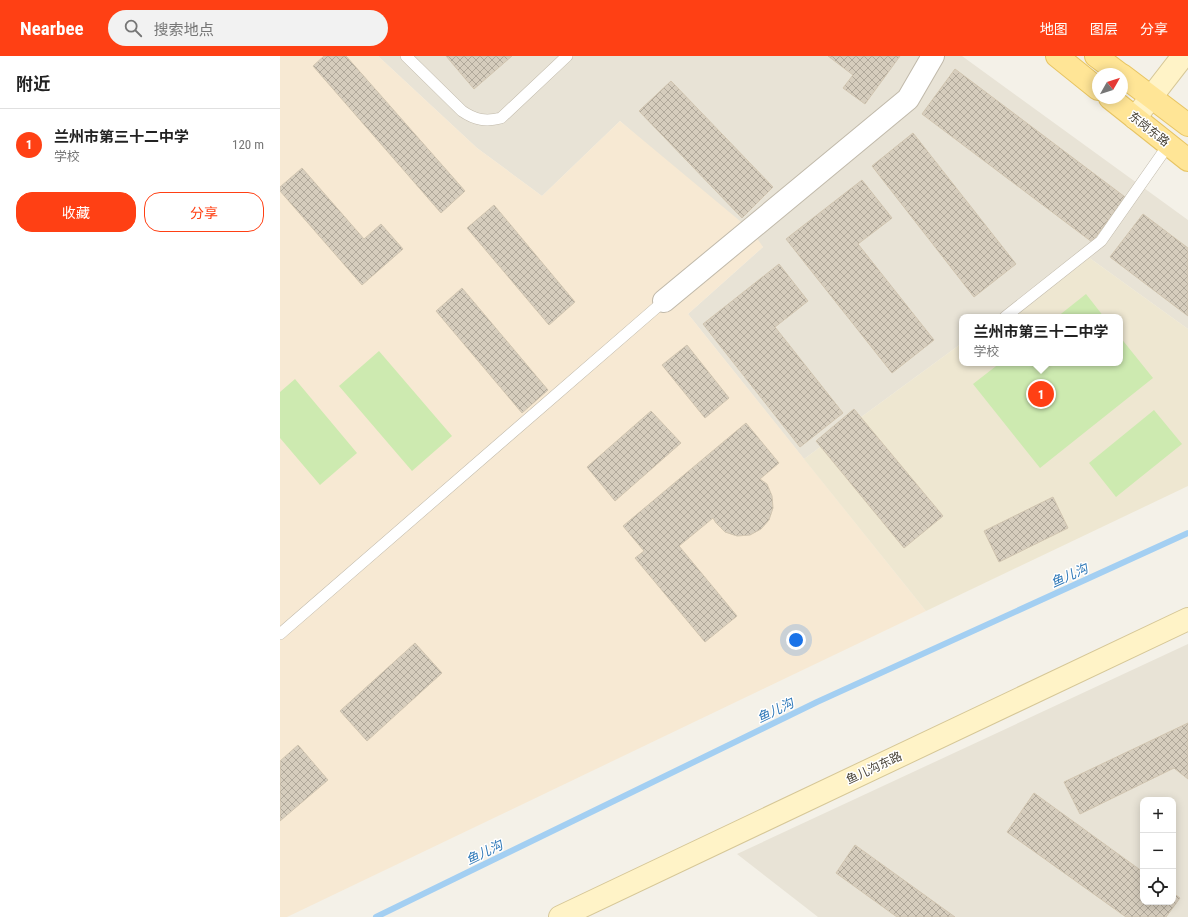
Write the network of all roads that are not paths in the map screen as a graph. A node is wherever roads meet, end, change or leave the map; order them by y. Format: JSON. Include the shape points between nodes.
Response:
{"nodes":[{"id":1,"x":406,"y":56,"type":"edge"},
{"id":2,"x":567,"y":56,"type":"edge"},
{"id":3,"x":933,"y":56,"type":"edge"},
{"id":4,"x":1056,"y":56,"type":"edge"},
{"id":5,"x":1096,"y":56,"type":"edge"},
{"id":6,"x":1183,"y":56,"type":"edge"},
{"id":7,"x":1112,"y":68,"type":"edge"},
{"id":8,"x":1128,"y":80,"type":"edge"},
{"id":9,"x":1092,"y":84,"type":"edge"},
{"id":10,"x":1151,"y":97,"type":"junction"},
{"id":11,"x":1118,"y":104,"type":"edge"},
{"id":12,"x":1135,"y":118,"type":"junction"},
{"id":13,"x":1188,"y":125,"type":"edge"},
{"id":14,"x":1169,"y":144,"type":"junction"},
{"id":15,"x":1188,"y":160,"type":"edge"},
{"id":16,"x":664,"y":301,"type":"joint"},
{"id":17,"x":1010,"y":314,"type":"edge"},
{"id":18,"x":1188,"y":619,"type":"edge"},
{"id":19,"x":280,"y":634,"type":"edge"},
{"id":20,"x":560,"y":917,"type":"edge"}],
"edges":[{"from":1,"to":2,"type":"lane","via":[[462,111],[470,117],[491,120],[501,118]]},
{"from":3,"to":16,"type":"street","via":[[908,100]]},
{"from":4,"to":9,"type":"main road"},
{"from":5,"to":7,"type":"main road"},
{"from":6,"to":10,"type":"street"},
{"from":8,"to":10,"type":"main road"},
{"from":10,"to":12,"type":"street"},
{"from":10,"to":13,"type":"main road"},
{"from":11,"to":12,"type":"main road","name":"东岗东路"},
{"from":12,"to":14,"type":"main road","name":"东岗东路"},
{"from":14,"to":15,"type":"main road","name":"东岗东路"},
{"from":14,"to":17,"type":"lane","via":[[1100,242]]},
{"from":16,"to":19,"type":"lane"},
{"from":18,"to":20,"type":"street","name":"鱼儿沟东路"}]}
